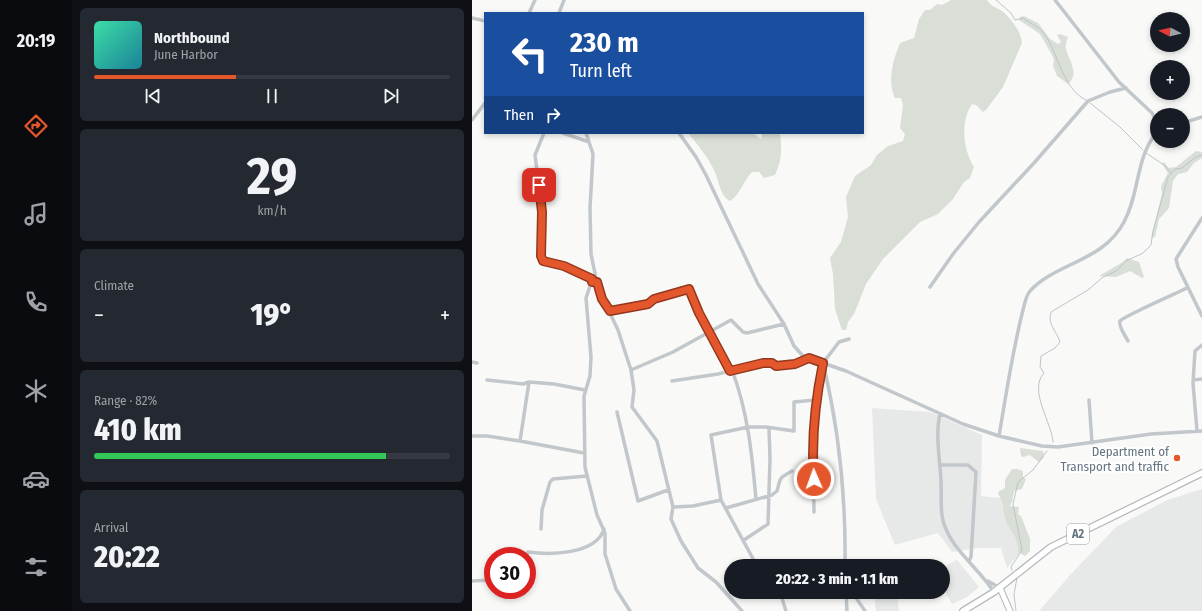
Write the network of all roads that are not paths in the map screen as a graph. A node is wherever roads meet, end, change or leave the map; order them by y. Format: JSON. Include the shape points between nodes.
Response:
{"nodes":[{"id":1,"x":535,"y":0,"type":"edge"},
{"id":2,"x":564,"y":0,"type":"edge"},
{"id":3,"x":1055,"y":0,"type":"edge"},
{"id":4,"x":529,"y":12,"type":"edge"},
{"id":5,"x":559,"y":12,"type":"edge"},
{"id":6,"x":472,"y":18,"type":"edge"},
{"id":7,"x":484,"y":21,"type":"edge"},
{"id":8,"x":1126,"y":88,"type":"junction"},
{"id":9,"x":484,"y":104,"type":"edge"},
{"id":10,"x":1150,"y":111,"type":"edge"},
{"id":11,"x":1202,"y":117,"type":"edge"},
{"id":12,"x":472,"y":120,"type":"edge"},
{"id":13,"x":1190,"y":121,"type":"edge"},
{"id":14,"x":544,"y":134,"type":"edge"},
{"id":15,"x":566,"y":134,"type":"edge"},
{"id":16,"x":586,"y":134,"type":"edge"},
{"id":17,"x":680,"y":134,"type":"edge"},
{"id":18,"x":1150,"y":140,"type":"edge"},
{"id":19,"x":589,"y":142,"type":"junction"},
{"id":20,"x":1202,"y":218,"type":"edge"},
{"id":21,"x":594,"y":282,"type":"junction"},
{"id":22,"x":930,"y":287,"type":"dead end"},
{"id":23,"x":1188,"y":288,"type":"junction"},
{"id":24,"x":610,"y":311,"type":"junction"},
{"id":25,"x":1202,"y":316,"type":"edge"},
{"id":26,"x":784,"y":324,"type":"junction"},
{"id":27,"x":710,"y":333,"type":"junction"},
{"id":28,"x":849,"y":339,"type":"dead end"},
{"id":29,"x":1128,"y":341,"type":"dead end"},
{"id":30,"x":1202,"y":345,"type":"edge"},
{"id":31,"x":809,"y":358,"type":"junction"},
{"id":32,"x":823,"y":363,"type":"junction"},
{"id":33,"x":631,"y":370,"type":"junction"},
{"id":34,"x":731,"y":370,"type":"junction"},
{"id":35,"x":1202,"y":379,"type":"edge"},
{"id":36,"x":487,"y":380,"type":"dead end"},
{"id":37,"x":672,"y":380,"type":"dead end"},
{"id":38,"x":1193,"y":380,"type":"junction"},
{"id":39,"x":529,"y":382,"type":"junction"},
{"id":40,"x":585,"y":390,"type":"junction"},
{"id":41,"x":815,"y":400,"type":"junction"},
{"id":42,"x":1089,"y":400,"type":"dead end"},
{"id":43,"x":617,"y":412,"type":"dead end"},
{"id":44,"x":940,"y":414,"type":"junction"},
{"id":45,"x":748,"y":427,"type":"junction"},
{"id":46,"x":769,"y":428,"type":"junction"},
{"id":47,"x":1200,"y":431,"type":"edge"},
{"id":48,"x":472,"y":436,"type":"edge"},
{"id":49,"x":999,"y":436,"type":"junction"},
{"id":50,"x":520,"y":441,"type":"junction"},
{"id":51,"x":1092,"y":443,"type":"junction"},
{"id":52,"x":584,"y":453,"type":"junction"},
{"id":53,"x":941,"y":465,"type":"junction"},
{"id":54,"x":792,"y":471,"type":"dead end"},
{"id":55,"x":1202,"y":473,"type":"edge"},
{"id":56,"x":587,"y":476,"type":"junction"},
{"id":57,"x":668,"y":490,"type":"junction"},
{"id":58,"x":768,"y":496,"type":"junction"},
{"id":59,"x":756,"y":499,"type":"junction"},
{"id":60,"x":721,"y":500,"type":"junction"},
{"id":61,"x":674,"y":507,"type":"junction"},
{"id":62,"x":726,"y":508,"type":"junction"},
{"id":63,"x":814,"y":512,"type":"dead end"},
{"id":64,"x":604,"y":528,"type":"junction"},
{"id":65,"x":541,"y":529,"type":"dead end"},
{"id":66,"x":744,"y":540,"type":"junction"},
{"id":67,"x":536,"y":554,"type":"edge"},
{"id":68,"x":754,"y":559,"type":"edge"},
{"id":69,"x":845,"y":559,"type":"edge"},
{"id":70,"x":969,"y":561,"type":"junction"},
{"id":71,"x":484,"y":580,"type":"edge"},
{"id":72,"x":987,"y":580,"type":"junction"},
{"id":73,"x":472,"y":581,"type":"edge"},
{"id":74,"x":1000,"y":588,"type":"junction"},
{"id":75,"x":994,"y":592,"type":"junction"},
{"id":76,"x":1004,"y":598,"type":"junction"},
{"id":77,"x":782,"y":599,"type":"edge"},
{"id":78,"x":846,"y":599,"type":"edge"},
{"id":79,"x":857,"y":599,"type":"edge"},
{"id":80,"x":630,"y":611,"type":"edge"},
{"id":81,"x":742,"y":611,"type":"edge"},
{"id":82,"x":786,"y":611,"type":"edge"},
{"id":83,"x":847,"y":611,"type":"edge"},
{"id":84,"x":865,"y":611,"type":"edge"},
{"id":85,"x":964,"y":611,"type":"edge"},
{"id":86,"x":1010,"y":611,"type":"edge"}],
"edges":[{"from":1,"to":4,"type":"street"},
{"from":2,"to":5,"type":"street"},
{"from":3,"to":8,"type":"street"},
{"from":6,"to":7,"type":"street"},
{"from":8,"to":10,"type":"street"},
{"from":8,"to":22,"type":"street","via":[[1088,101],[980,222]]},
{"from":9,"to":12,"type":"street"},
{"from":11,"to":13,"type":"street"},
{"from":14,"to":21,"type":"street","via":[[535,155],[542,212],[541,256],[543,261],[564,266]]},
{"from":15,"to":19,"type":"street"},
{"from":16,"to":19,"type":"street"},
{"from":17,"to":26,"type":"street","via":[[706,175],[758,284]]},
{"from":18,"to":49,"type":"street","via":[[1143,154],[1129,210],[1112,240],[1029,292],[1013,348]]},
{"from":19,"to":21,"type":"street","via":[[593,154],[590,208]]},
{"from":20,"to":23,"type":"street","via":[[1176,259]]},
{"from":21,"to":24,"type":"street"},
{"from":21,"to":40,"type":"street","via":[[590,282],[586,298],[591,357],[590,376]]},
{"from":23,"to":25,"type":"street"},
{"from":23,"to":29,"type":"street","via":[[1121,319],[1120,325]]},
{"from":24,"to":27,"type":"street","via":[[648,304],[654,299],[689,289]]},
{"from":24,"to":33,"type":"street"},
{"from":26,"to":27,"type":"street","via":[[747,333],[731,320]]},
{"from":26,"to":31,"type":"street","via":[[794,346],[803,356]]},
{"from":27,"to":33,"type":"street"},
{"from":27,"to":34,"type":"street"},
{"from":28,"to":32,"type":"street","via":[[839,342]]},
{"from":30,"to":38,"type":"street","via":[[1195,351]]},
{"from":31,"to":32,"type":"street"},
{"from":31,"to":34,"type":"street","via":[[795,364],[776,366],[772,363],[763,363]]},
{"from":32,"to":41,"type":"street"},
{"from":32,"to":44,"type":"street","via":[[846,370]]},
{"from":32,"to":69,"type":"street","via":[[840,451]]},
{"from":33,"to":57,"type":"street","via":[[634,390],[632,407],[657,441]]},
{"from":34,"to":37,"type":"street"},
{"from":34,"to":45,"type":"street","via":[[741,396]]},
{"from":35,"to":38,"type":"street"},
{"from":36,"to":39,"type":"street","via":[[523,384]]},
{"from":38,"to":47,"type":"street"},
{"from":39,"to":40,"type":"street"},
{"from":39,"to":50,"type":"street"},
{"from":40,"to":52,"type":"street"},
{"from":41,"to":46,"type":"street","via":[[794,402],[794,431]]},
{"from":41,"to":63,"type":"street"},
{"from":42,"to":51,"type":"street"},
{"from":43,"to":57,"type":"street","via":[[638,501]]},
{"from":44,"to":49,"type":"street"},
{"from":44,"to":53,"type":"street","via":[[938,423]]},
{"from":45,"to":46,"type":"street"},
{"from":45,"to":59,"type":"street"},
{"from":45,"to":60,"type":"street","via":[[711,435]]},
{"from":46,"to":58,"type":"street"},
{"from":47,"to":51,"type":"street","via":[[1151,434]]},
{"from":48,"to":50,"type":"street"},
{"from":49,"to":51,"type":"street","via":[[1042,446]]},
{"from":50,"to":52,"type":"street"},
{"from":52,"to":56,"type":"street"},
{"from":53,"to":70,"type":"street","via":[[942,517],[945,528]]},
{"from":53,"to":70,"type":"street","via":[[968,465],[976,472]]},
{"from":54,"to":58,"type":"street","via":[[782,476],[777,483],[777,491]]},
{"from":55,"to":74,"type":"main road","number":"A2","via":[[1051,547]]},
{"from":56,"to":64,"type":"street"},
{"from":56,"to":65,"type":"street","via":[[553,479],[550,482],[542,510]]},
{"from":57,"to":61,"type":"street"},
{"from":58,"to":59,"type":"street"},
{"from":58,"to":66,"type":"street","via":[[768,524]]},
{"from":59,"to":62,"type":"street"},
{"from":60,"to":61,"type":"street"},
{"from":60,"to":62,"type":"street"},
{"from":61,"to":81,"type":"street","via":[[671,519],[698,568],[716,582]]},
{"from":62,"to":66,"type":"street"},
{"from":64,"to":67,"type":"street","via":[[600,539],[586,547],[544,555]]},
{"from":64,"to":80,"type":"street","via":[[605,554],[616,589]]},
{"from":66,"to":68,"type":"street"},
{"from":70,"to":72,"type":"street"},
{"from":71,"to":73,"type":"street"},
{"from":72,"to":74,"type":"street"},
{"from":72,"to":75,"type":"street"},
{"from":74,"to":75,"type":"main road","number":"A2"},
{"from":74,"to":76,"type":"main road"},
{"from":75,"to":76,"type":"main road"},
{"from":75,"to":85,"type":"main road","number":"A2"},
{"from":76,"to":86,"type":"main road"},
{"from":77,"to":82,"type":"street"},
{"from":78,"to":83,"type":"street"},
{"from":79,"to":84,"type":"street"}]}
